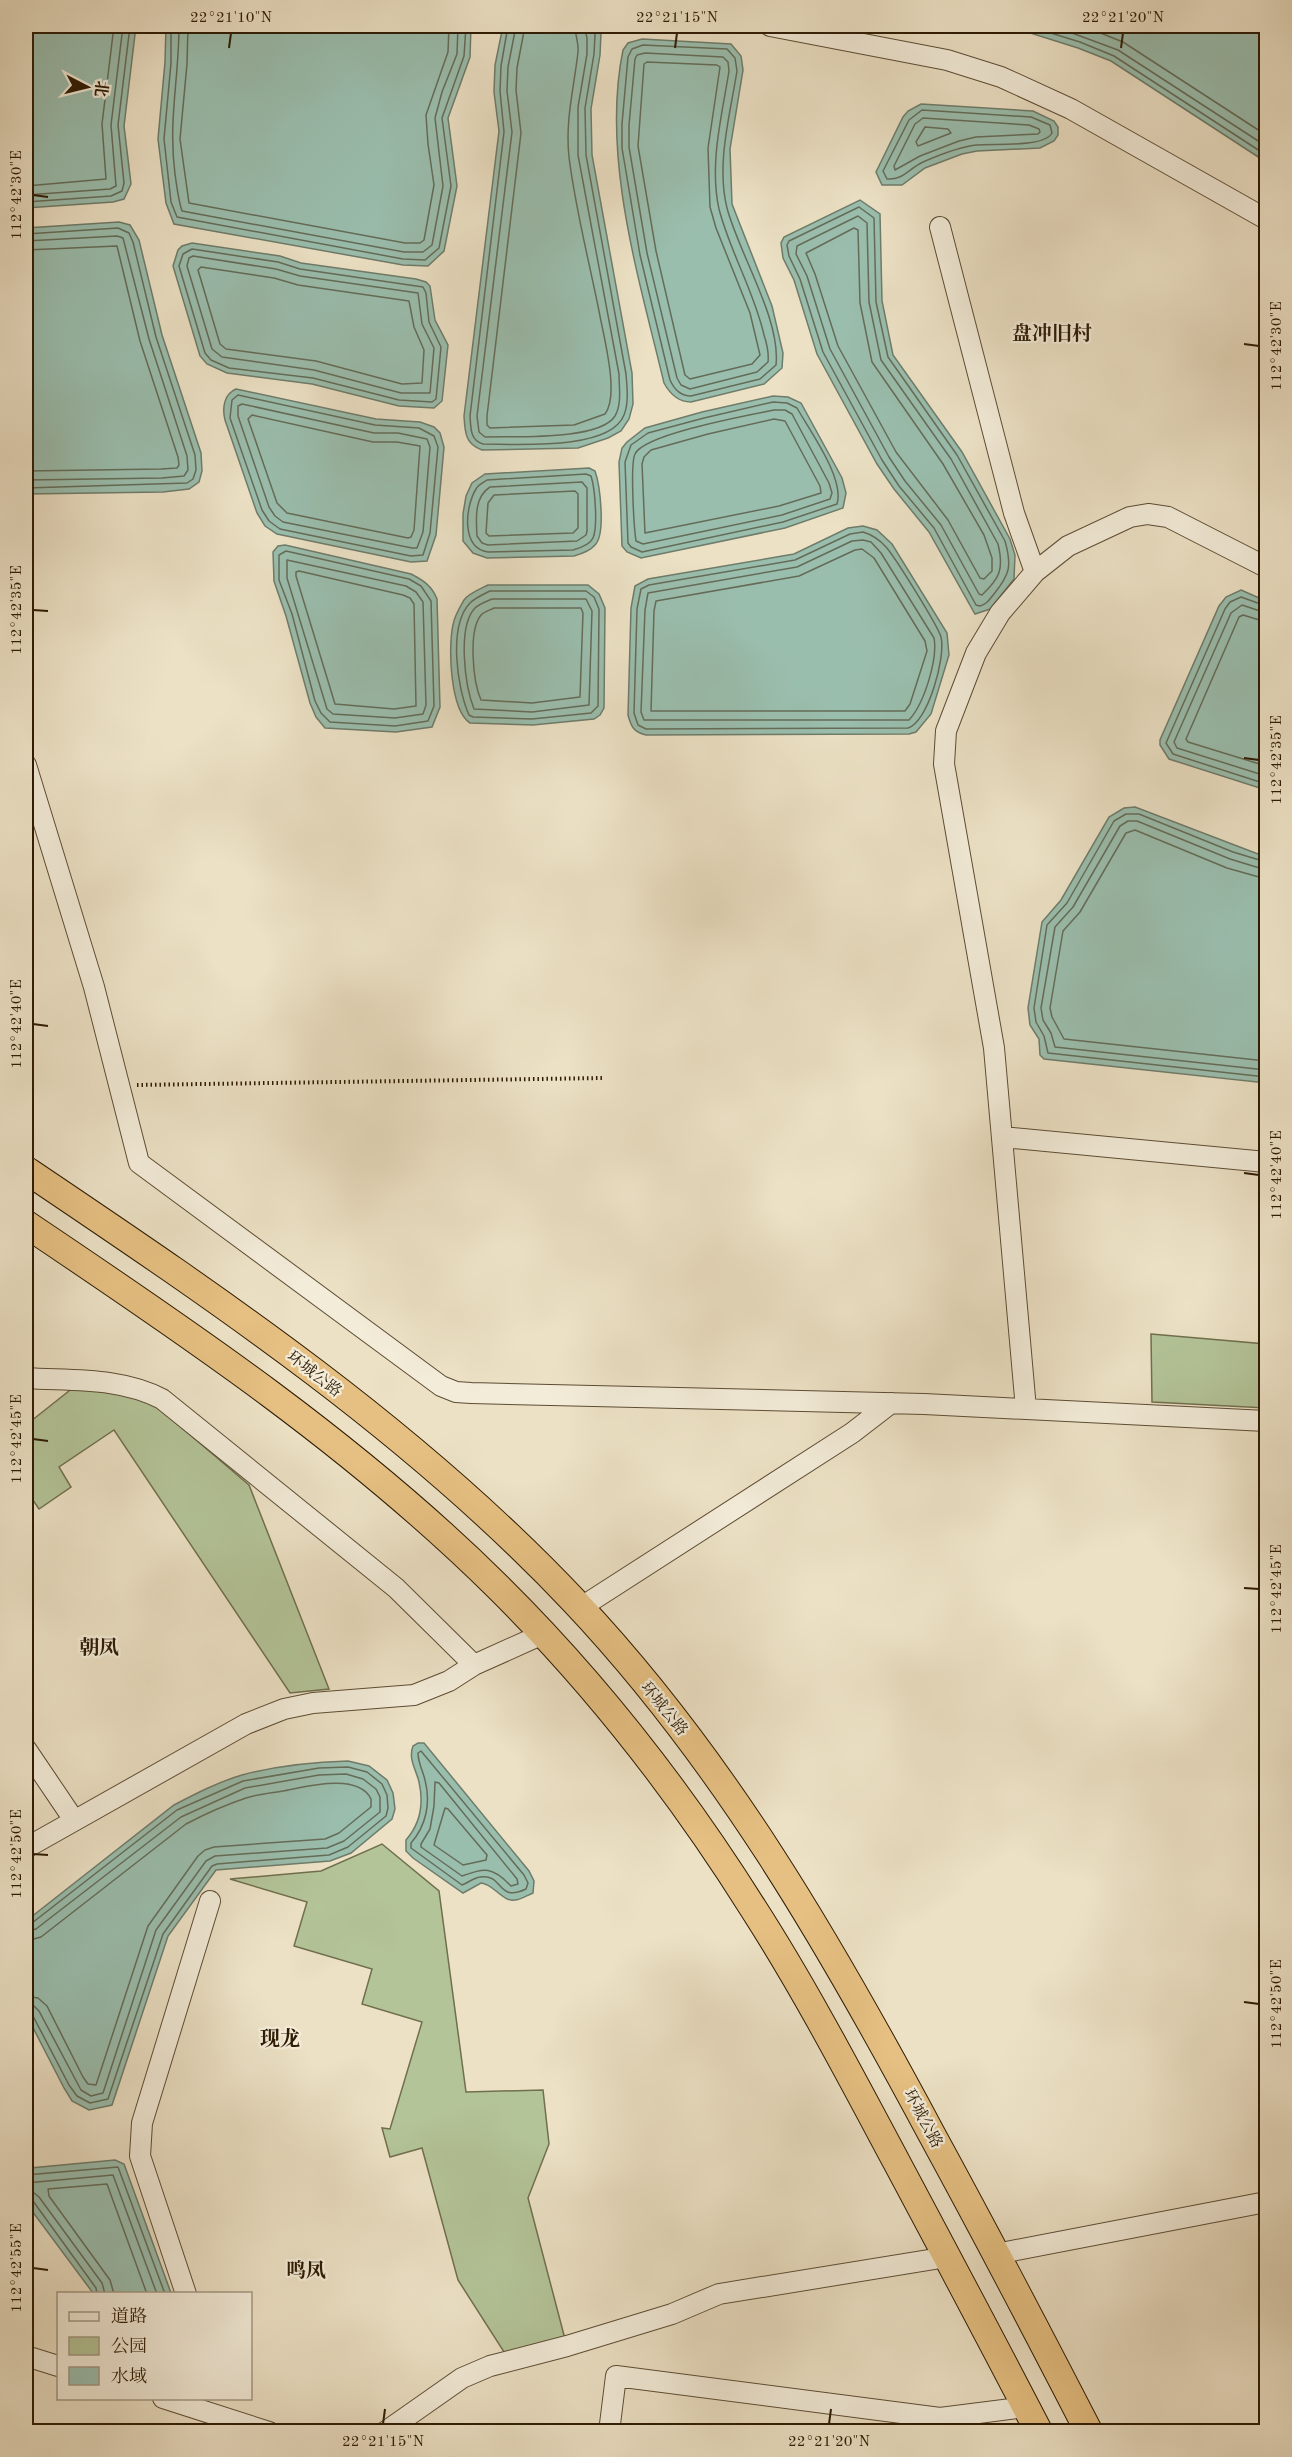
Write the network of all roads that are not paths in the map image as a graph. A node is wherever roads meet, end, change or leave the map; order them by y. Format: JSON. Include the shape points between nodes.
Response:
{"nodes":[{"id":1,"x":770,"y":26,"type":"edge"},
{"id":2,"x":1266,"y":219,"type":"edge"},
{"id":3,"x":940,"y":227,"type":"dead end"},
{"id":4,"x":1266,"y":567,"type":"edge"},
{"id":5,"x":1035,"y":572,"type":"junction"},
{"id":6,"x":26,"y":765,"type":"edge"},
{"id":7,"x":1003,"y":1137,"type":"junction"},
{"id":8,"x":1266,"y":1162,"type":"edge"},
{"id":9,"x":26,"y":1170,"type":"edge"},
{"id":10,"x":26,"y":1224,"type":"edge"},
{"id":11,"x":26,"y":1378,"type":"edge"},
{"id":12,"x":891,"y":1403,"type":"junction"},
{"id":13,"x":1026,"y":1409,"type":"junction"},
{"id":14,"x":1266,"y":1421,"type":"edge"},
{"id":15,"x":580,"y":1608,"type":"junction"},
{"id":16,"x":543,"y":1634,"type":"junction"},
{"id":17,"x":474,"y":1665,"type":"junction"},
{"id":18,"x":26,"y":1749,"type":"edge"},
{"id":19,"x":74,"y":1820,"type":"junction"},
{"id":20,"x":26,"y":1848,"type":"edge"},
{"id":21,"x":210,"y":1901,"type":"dead end"},
{"id":22,"x":1266,"y":2202,"type":"edge"},
{"id":23,"x":996,"y":2254,"type":"junction"},
{"id":24,"x":947,"y":2257,"type":"junction"},
{"id":25,"x":185,"y":2292,"type":"edge"},
{"id":26,"x":26,"y":2356,"type":"edge"},
{"id":27,"x":57,"y":2366,"type":"edge"},
{"id":28,"x":175,"y":2400,"type":"edge"},
{"id":29,"x":198,"y":2404,"type":"edge"},
{"id":30,"x":1026,"y":2407,"type":"junction"},
{"id":31,"x":269,"y":2432,"type":"edge"},
{"id":32,"x":385,"y":2432,"type":"edge"},
{"id":33,"x":609,"y":2432,"type":"edge"},
{"id":34,"x":1039,"y":2432,"type":"edge"},
{"id":35,"x":1089,"y":2432,"type":"edge"}],
"edges":[{"from":1,"to":2,"type":"street","via":[[947,60],[1001,77],[1071,109]]},
{"from":3,"to":5,"type":"street","via":[[1014,513]]},
{"from":4,"to":5,"type":"street","via":[[1168,517],[1148,514],[1130,517],[1068,546]]},
{"from":5,"to":7,"type":"street","via":[[1000,613],[976,653],[944,743],[944,764],[994,1048]]},
{"from":6,"to":12,"type":"street","via":[[94,987],[139,1163],[447,1389],[492,1394]]},
{"from":7,"to":8,"type":"street"},
{"from":7,"to":13,"type":"street"},
{"from":9,"to":15,"type":"highway","name":"环城公路","via":[[261,1331],[384,1426],[529,1555]]},
{"from":10,"to":16,"type":"highway","via":[[235,1368],[357,1462],[430,1522]]},
{"from":11,"to":17,"type":"street","via":[[111,1383],[162,1399],[396,1588]]},
{"from":12,"to":13,"type":"street"},
{"from":12,"to":15,"type":"street","via":[[852,1433]]},
{"from":13,"to":14,"type":"street"},
{"from":15,"to":23,"type":"highway","name":"环城公路","via":[[682,1728],[790,1883],[894,2062]]},
{"from":16,"to":17,"type":"street"},
{"from":16,"to":24,"type":"highway","via":[[647,1755],[753,1907],[807,1997]]},
{"from":17,"to":19,"type":"street","via":[[449,1681],[414,1695],[313,1702],[246,1724]]},
{"from":18,"to":19,"type":"street"},
{"from":19,"to":20,"type":"street"},
{"from":21,"to":25,"type":"street","via":[[141,2134],[140,2156]]},
{"from":22,"to":23,"type":"street"},
{"from":23,"to":35,"type":"highway","name":"环城公路"},
{"from":24,"to":30,"type":"highway"},
{"from":24,"to":32,"type":"street","via":[[719,2295],[662,2317],[490,2366],[462,2378]]},
{"from":26,"to":27,"type":"street"},
{"from":28,"to":29,"type":"street"},
{"from":29,"to":31,"type":"street"},
{"from":30,"to":33,"type":"street","via":[[940,2418],[616,2376]]},
{"from":30,"to":34,"type":"highway"}]}
